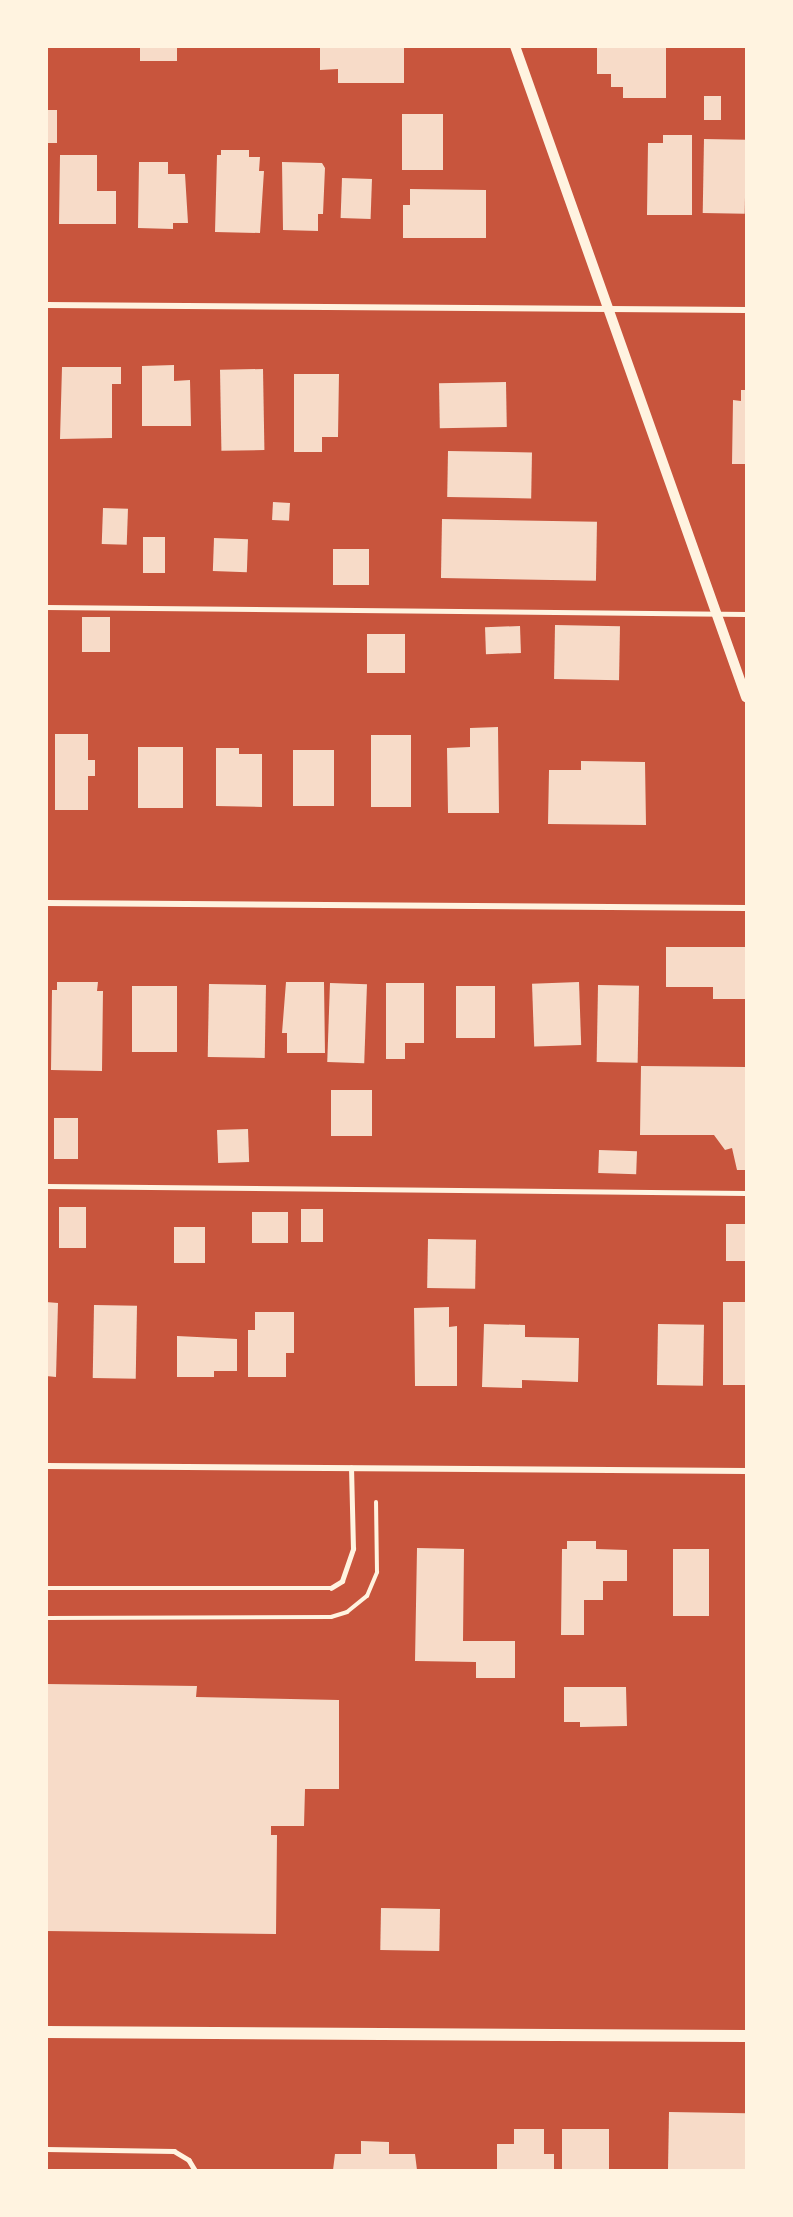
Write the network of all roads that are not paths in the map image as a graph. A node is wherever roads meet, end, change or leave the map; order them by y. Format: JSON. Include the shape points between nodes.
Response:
{"nodes":[{"id":1,"x":515,"y":46,"type":"edge"},
{"id":2,"x":46,"y":305,"type":"edge"},
{"id":3,"x":608,"y":309,"type":"junction"},
{"id":4,"x":747,"y":310,"type":"edge"},
{"id":5,"x":46,"y":607,"type":"edge"},
{"id":6,"x":717,"y":614,"type":"junction"},
{"id":7,"x":747,"y":614,"type":"edge"},
{"id":8,"x":747,"y":697,"type":"edge"},
{"id":9,"x":46,"y":903,"type":"edge"},
{"id":10,"x":747,"y":908,"type":"edge"},
{"id":11,"x":46,"y":1186,"type":"edge"},
{"id":12,"x":747,"y":1193,"type":"edge"},
{"id":13,"x":46,"y":1466,"type":"edge"},
{"id":14,"x":351,"y":1468,"type":"junction"},
{"id":15,"x":747,"y":1471,"type":"edge"},
{"id":16,"x":46,"y":1588,"type":"edge"},
{"id":17,"x":46,"y":2032,"type":"edge"},
{"id":18,"x":747,"y":2036,"type":"edge"},
{"id":19,"x":46,"y":2149,"type":"edge"},
{"id":20,"x":195,"y":2170,"type":"edge"}],
"edges":[{"from":1,"to":3,"type":"street"},
{"from":2,"to":3,"type":"street"},
{"from":3,"to":4,"type":"street"},
{"from":3,"to":6,"type":"street"},
{"from":5,"to":6,"type":"lane"},
{"from":6,"to":7,"type":"lane"},
{"from":6,"to":8,"type":"street"},
{"from":9,"to":10,"type":"street"},
{"from":11,"to":12,"type":"lane"},
{"from":13,"to":14,"type":"street"},
{"from":14,"to":15,"type":"street"},
{"from":14,"to":16,"type":"lane","via":[[353,1549],[342,1581],[331,1588]]},
{"from":17,"to":18,"type":"main road"},
{"from":19,"to":20,"type":"lane","via":[[174,2151],[189,2160]]}]}
